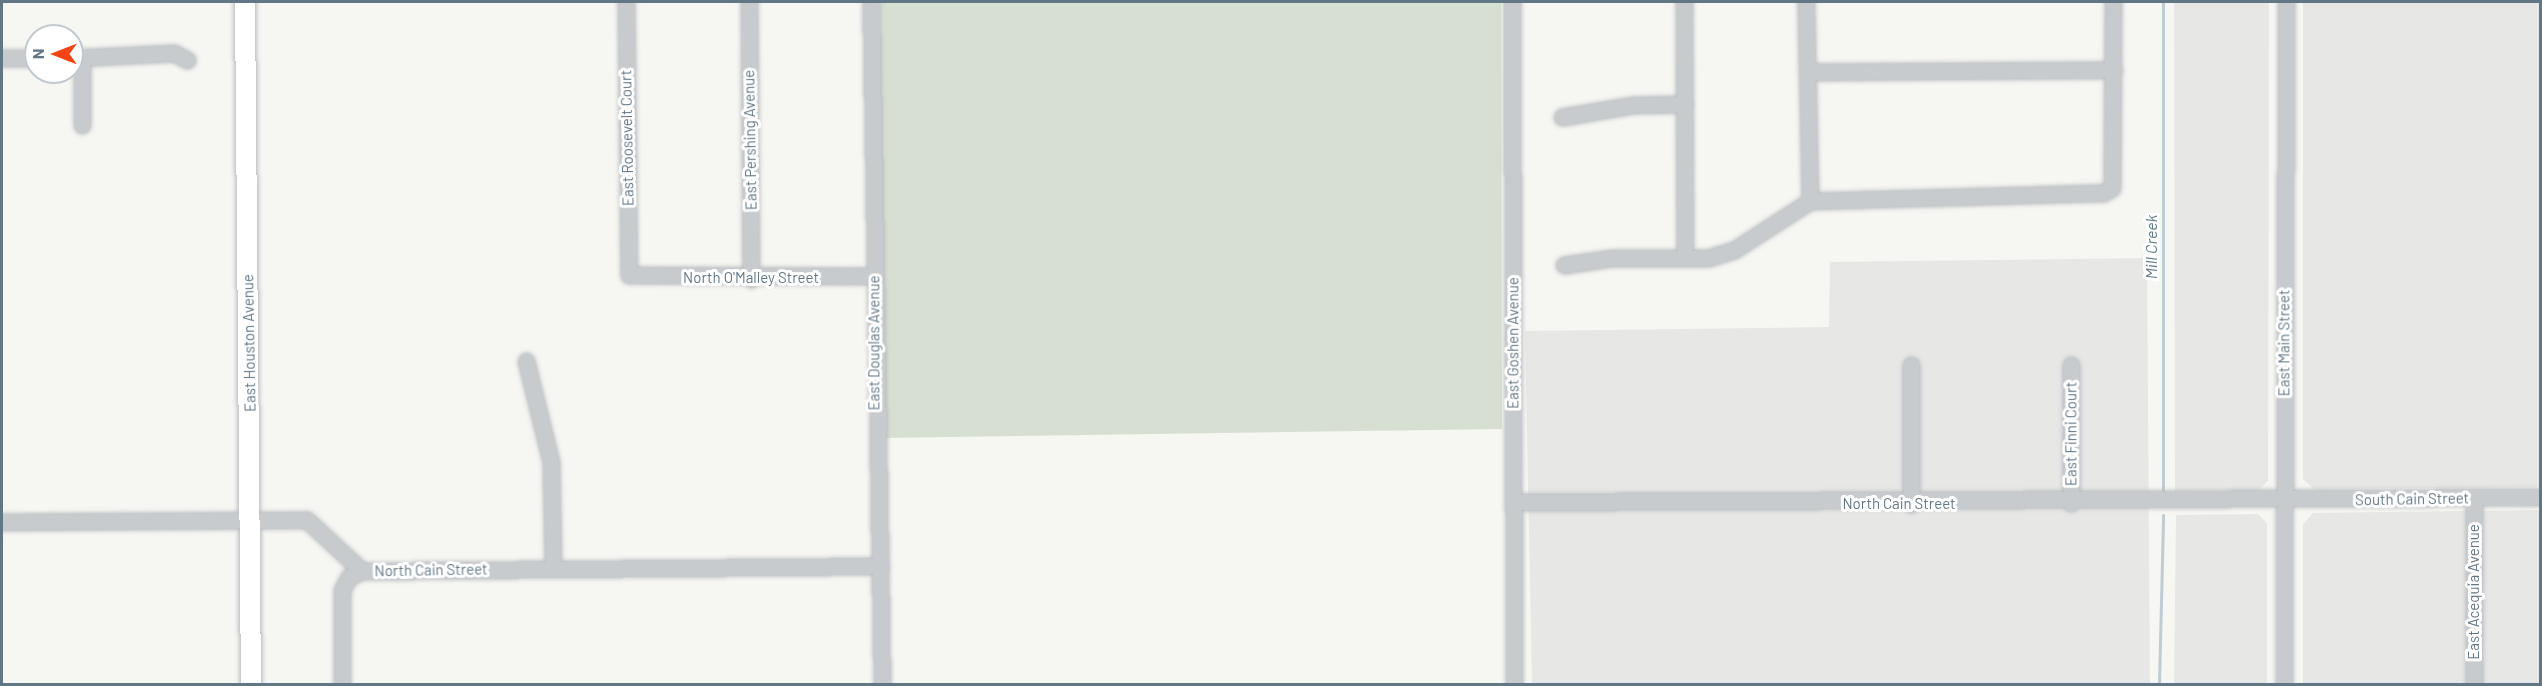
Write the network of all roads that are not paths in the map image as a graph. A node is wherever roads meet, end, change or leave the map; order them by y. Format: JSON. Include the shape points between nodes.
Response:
{"nodes":[{"id":1,"x":245,"y":2,"type":"edge"},
{"id":2,"x":626,"y":2,"type":"edge"},
{"id":3,"x":749,"y":2,"type":"edge"},
{"id":4,"x":871,"y":2,"type":"edge"},
{"id":5,"x":1512,"y":2,"type":"edge"},
{"id":6,"x":1684,"y":2,"type":"edge"},
{"id":7,"x":1806,"y":2,"type":"edge"},
{"id":8,"x":2113,"y":2,"type":"edge"},
{"id":9,"x":2286,"y":2,"type":"edge"},
{"id":10,"x":2,"y":58,"type":"edge"},
{"id":11,"x":24,"y":58,"type":"edge"},
{"id":12,"x":84,"y":58,"type":"edge"},
{"id":13,"x":187,"y":60,"type":"dead end"},
{"id":14,"x":2114,"y":70,"type":"junction"},
{"id":15,"x":1807,"y":72,"type":"junction"},
{"id":16,"x":79,"y":84,"type":"edge"},
{"id":17,"x":1685,"y":104,"type":"junction"},
{"id":18,"x":1562,"y":117,"type":"dead end"},
{"id":19,"x":82,"y":125,"type":"dead end"},
{"id":20,"x":1810,"y":201,"type":"junction"},
{"id":21,"x":1685,"y":257,"type":"junction"},
{"id":22,"x":1564,"y":265,"type":"dead end"},
{"id":23,"x":629,"y":274,"type":"joint"},
{"id":24,"x":873,"y":276,"type":"junction"},
{"id":25,"x":751,"y":279,"type":"junction"},
{"id":26,"x":526,"y":361,"type":"dead end"},
{"id":27,"x":1911,"y":365,"type":"dead end"},
{"id":28,"x":2071,"y":365,"type":"dead end"},
{"id":29,"x":2541,"y":497,"type":"edge"},
{"id":30,"x":2474,"y":499,"type":"junction"},
{"id":31,"x":2284,"y":500,"type":"junction"},
{"id":32,"x":1514,"y":502,"type":"junction"},
{"id":33,"x":2071,"y":503,"type":"junction"},
{"id":34,"x":1911,"y":504,"type":"junction"},
{"id":35,"x":251,"y":520,"type":"junction"},
{"id":36,"x":2,"y":522,"type":"edge"},
{"id":37,"x":881,"y":566,"type":"junction"},
{"id":38,"x":553,"y":569,"type":"junction"},
{"id":39,"x":362,"y":571,"type":"junction"},
{"id":40,"x":251,"y":684,"type":"edge"},
{"id":41,"x":342,"y":684,"type":"edge"},
{"id":42,"x":882,"y":684,"type":"edge"},
{"id":43,"x":1514,"y":684,"type":"edge"},
{"id":44,"x":2284,"y":684,"type":"edge"},
{"id":45,"x":2474,"y":684,"type":"edge"}],
"edges":[{"from":1,"to":35,"type":"main road","name":"East Houston Avenue"},
{"from":2,"to":23,"type":"street","name":"East Roosevelt Court"},
{"from":3,"to":25,"type":"street","name":"East Pershing Avenue"},
{"from":4,"to":24,"type":"street","name":"East Douglas Avenue"},
{"from":5,"to":32,"type":"street","name":"East Goshen Avenue"},
{"from":6,"to":17,"type":"street"},
{"from":7,"to":15,"type":"street"},
{"from":8,"to":14,"type":"street"},
{"from":9,"to":31,"type":"street","name":"East Main Street"},
{"from":10,"to":11,"type":"street"},
{"from":12,"to":13,"type":"street","via":[[174,53]]},
{"from":14,"to":15,"type":"street"},
{"from":14,"to":20,"type":"street","via":[[2114,172],[2112,188],[2103,194]]},
{"from":15,"to":20,"type":"street"},
{"from":16,"to":19,"type":"street"},
{"from":17,"to":18,"type":"street","via":[[1634,105]]},
{"from":17,"to":21,"type":"street"},
{"from":20,"to":21,"type":"street","via":[[1734,250]]},
{"from":21,"to":22,"type":"street"},
{"from":23,"to":25,"type":"street","name":"North O'Malley Street"},
{"from":24,"to":25,"type":"street","name":"North O'Malley Street"},
{"from":24,"to":37,"type":"street","name":"East Douglas Avenue"},
{"from":26,"to":38,"type":"street","via":[[551,462]]},
{"from":27,"to":34,"type":"street"},
{"from":28,"to":33,"type":"street","name":"East Finni Court"},
{"from":29,"to":30,"type":"street","name":"South Cain Street"},
{"from":30,"to":31,"type":"street","name":"South Cain Street"},
{"from":30,"to":45,"type":"street","name":"East Acequia Avenue"},
{"from":31,"to":33,"type":"street","name":"North Cain Street"},
{"from":31,"to":44,"type":"street","name":"East Main Street"},
{"from":32,"to":34,"type":"street","name":"North Cain Street","via":[[1767,498]]},
{"from":32,"to":43,"type":"street","name":"East Goshen Avenue"},
{"from":33,"to":34,"type":"street","name":"North Cain Street"},
{"from":35,"to":36,"type":"street","name":"North Cain Street"},
{"from":35,"to":39,"type":"street","name":"North Cain Street","via":[[312,522]]},
{"from":35,"to":40,"type":"main road","name":"East Houston Avenue"},
{"from":37,"to":38,"type":"street","name":"North Cain Street"},
{"from":37,"to":42,"type":"street","name":"East Douglas Avenue"},
{"from":38,"to":39,"type":"street","name":"North Cain Street"},
{"from":39,"to":41,"type":"street","via":[[342,590]]}]}
